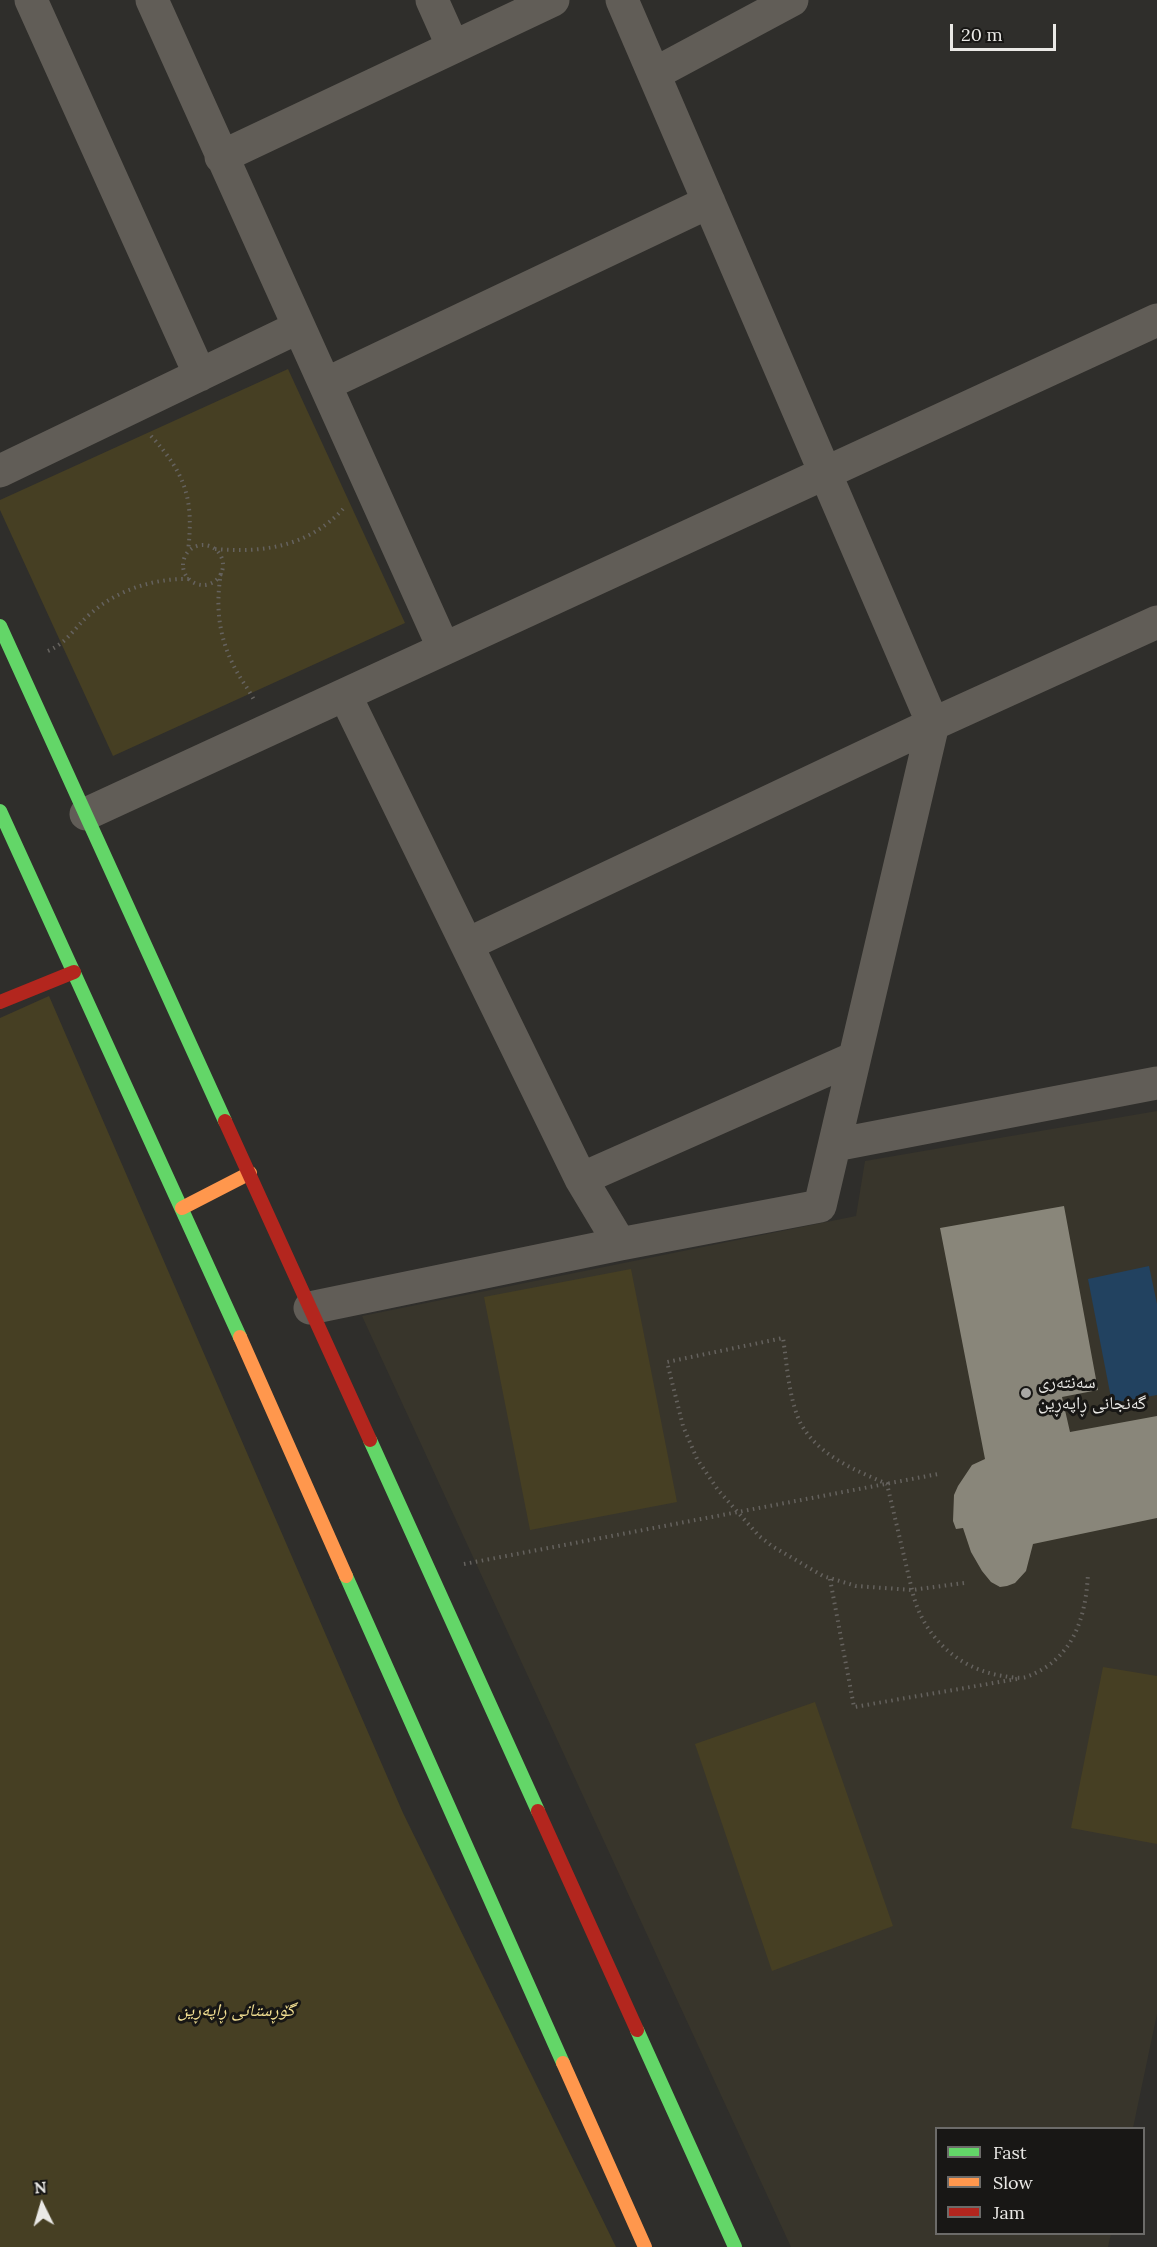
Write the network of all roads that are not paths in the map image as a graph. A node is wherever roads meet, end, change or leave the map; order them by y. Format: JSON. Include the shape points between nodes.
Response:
{"nodes":[{"id":1,"x":31,"y":0,"type":"edge"},
{"id":2,"x":152,"y":0,"type":"edge"},
{"id":3,"x":432,"y":0,"type":"edge"},
{"id":4,"x":554,"y":0,"type":"edge"},
{"id":5,"x":622,"y":0,"type":"edge"},
{"id":6,"x":792,"y":0,"type":"edge"},
{"id":7,"x":453,"y":47,"type":"junction"},
{"id":8,"x":654,"y":74,"type":"junction"},
{"id":9,"x":221,"y":157,"type":"junction"},
{"id":10,"x":709,"y":202,"type":"junction"},
{"id":11,"x":1157,"y":320,"type":"edge"},
{"id":12,"x":298,"y":327,"type":"junction"},
{"id":13,"x":200,"y":375,"type":"junction"},
{"id":14,"x":326,"y":384,"type":"junction"},
{"id":15,"x":0,"y":471,"type":"edge"},
{"id":16,"x":825,"y":473,"type":"junction"},
{"id":17,"x":1157,"y":622,"type":"edge"},
{"id":18,"x":0,"y":627,"type":"edge"},
{"id":19,"x":444,"y":649,"type":"junction"},
{"id":20,"x":345,"y":695,"type":"junction"},
{"id":21,"x":933,"y":724,"type":"junction"},
{"id":22,"x":0,"y":811,"type":"edge"},
{"id":23,"x":86,"y":814,"type":"junction"},
{"id":24,"x":468,"y":944,"type":"junction"},
{"id":25,"x":74,"y":972,"type":"junction"},
{"id":26,"x":0,"y":1002,"type":"edge"},
{"id":27,"x":854,"y":1058,"type":"junction"},
{"id":28,"x":1157,"y":1083,"type":"edge"},
{"id":29,"x":835,"y":1144,"type":"junction"},
{"id":30,"x":250,"y":1173,"type":"junction"},
{"id":31,"x":581,"y":1179,"type":"junction"},
{"id":32,"x":182,"y":1208,"type":"junction"},
{"id":33,"x":620,"y":1244,"type":"junction"},
{"id":34,"x":310,"y":1308,"type":"junction"},
{"id":35,"x":645,"y":2247,"type":"edge"},
{"id":36,"x":735,"y":2247,"type":"edge"}],
"edges":[{"from":1,"to":13,"type":"street"},
{"from":2,"to":9,"type":"street"},
{"from":3,"to":7,"type":"street"},
{"from":4,"to":7,"type":"street"},
{"from":5,"to":8,"type":"street"},
{"from":6,"to":8,"type":"street"},
{"from":7,"to":9,"type":"street"},
{"from":8,"to":10,"type":"street"},
{"from":9,"to":12,"type":"street"},
{"from":10,"to":14,"type":"street"},
{"from":10,"to":16,"type":"street"},
{"from":11,"to":16,"type":"street"},
{"from":12,"to":13,"type":"street"},
{"from":12,"to":14,"type":"street"},
{"from":13,"to":15,"type":"street"},
{"from":14,"to":19,"type":"street"},
{"from":16,"to":19,"type":"street"},
{"from":16,"to":21,"type":"street"},
{"from":17,"to":21,"type":"street"},
{"from":18,"to":23,"type":"street"},
{"from":19,"to":20,"type":"street"},
{"from":20,"to":23,"type":"street"},
{"from":20,"to":24,"type":"street"},
{"from":21,"to":24,"type":"street"},
{"from":21,"to":27,"type":"street"},
{"from":22,"to":25,"type":"street"},
{"from":23,"to":30,"type":"street"},
{"from":24,"to":31,"type":"street"},
{"from":25,"to":26,"type":"street"},
{"from":25,"to":32,"type":"street"},
{"from":27,"to":29,"type":"street"},
{"from":27,"to":31,"type":"street"},
{"from":28,"to":29,"type":"street"},
{"from":29,"to":33,"type":"street","via":[[820,1206]]},
{"from":30,"to":32,"type":"street"},
{"from":30,"to":34,"type":"street"},
{"from":31,"to":33,"type":"street"},
{"from":32,"to":35,"type":"street"},
{"from":33,"to":34,"type":"street"},
{"from":34,"to":36,"type":"street"}]}
